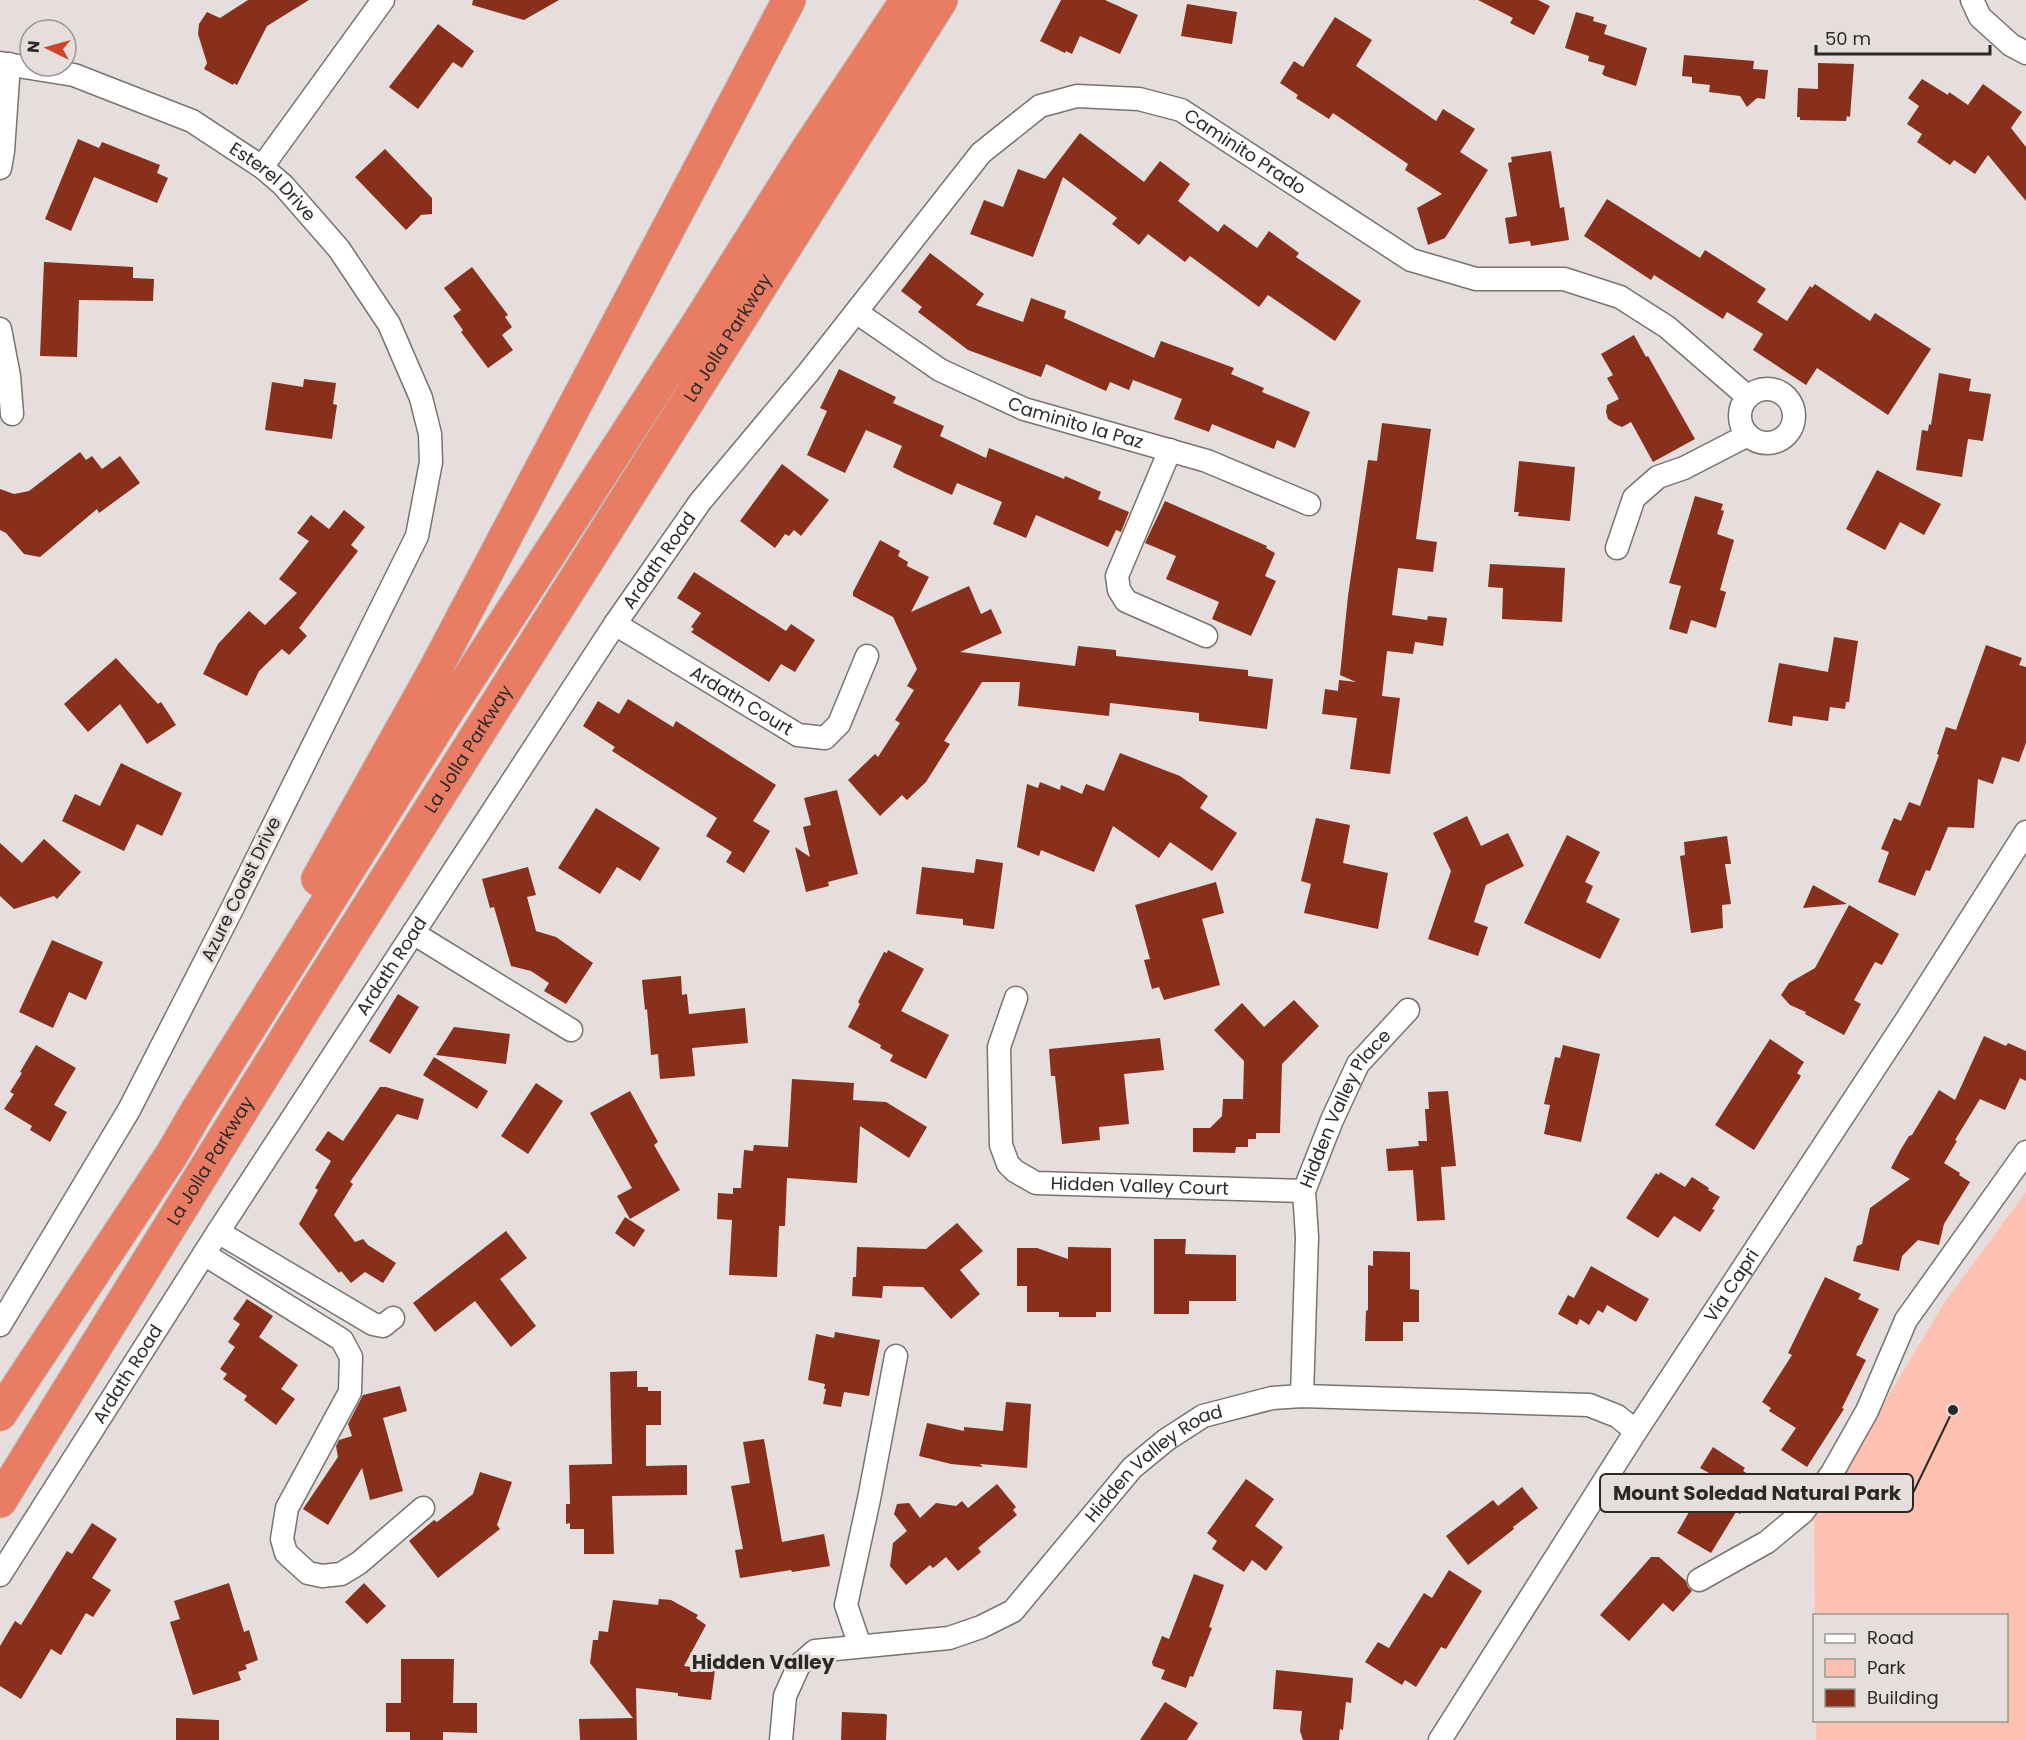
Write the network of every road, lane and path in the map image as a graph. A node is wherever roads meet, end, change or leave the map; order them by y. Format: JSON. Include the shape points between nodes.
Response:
{"nodes":[{"id":1,"x":383,"y":0,"type":"edge"},
{"id":2,"x":789,"y":0,"type":"edge"},
{"id":3,"x":907,"y":0,"type":"edge"},
{"id":4,"x":941,"y":0,"type":"edge"},
{"id":5,"x":1972,"y":0,"type":"edge"},
{"id":6,"x":2026,"y":53,"type":"edge"},
{"id":7,"x":5,"y":64,"type":"edge"},
{"id":8,"x":262,"y":167,"type":"junction"},
{"id":9,"x":0,"y":168,"type":"edge"},
{"id":10,"x":856,"y":312,"type":"junction"},
{"id":11,"x":0,"y":329,"type":"edge"},
{"id":12,"x":808,"y":373,"type":"joint"},
{"id":13,"x":1748,"y":397,"type":"junction"},
{"id":14,"x":12,"y":414,"type":"dead end"},
{"id":15,"x":430,"y":434,"type":"joint"},
{"id":16,"x":1748,"y":435,"type":"junction"},
{"id":17,"x":1170,"y":450,"type":"junction"},
{"id":18,"x":1309,"y":504,"type":"dead end"},
{"id":19,"x":1617,"y":548,"type":"dead end"},
{"id":20,"x":615,"y":624,"type":"junction"},
{"id":21,"x":1206,"y":636,"type":"dead end"},
{"id":22,"x":867,"y":656,"type":"dead end"},
{"id":23,"x":2026,"y":832,"type":"edge"},
{"id":24,"x":414,"y":933,"type":"junction"},
{"id":25,"x":1016,"y":998,"type":"dead end"},
{"id":26,"x":1408,"y":1010,"type":"dead end"},
{"id":27,"x":571,"y":1030,"type":"dead end"},
{"id":28,"x":197,"y":1111,"type":"junction"},
{"id":29,"x":2026,"y":1152,"type":"edge"},
{"id":30,"x":1304,"y":1191,"type":"junction"},
{"id":31,"x":218,"y":1232,"type":"junction"},
{"id":32,"x":204,"y":1254,"type":"junction"},
{"id":33,"x":393,"y":1318,"type":"dead end"},
{"id":34,"x":1,"y":1322,"type":"edge"},
{"id":35,"x":896,"y":1356,"type":"dead end"},
{"id":36,"x":1302,"y":1396,"type":"junction"},
{"id":37,"x":0,"y":1414,"type":"edge"},
{"id":38,"x":1636,"y":1431,"type":"junction"},
{"id":39,"x":0,"y":1501,"type":"edge"},
{"id":40,"x":423,"y":1508,"type":"dead end"},
{"id":41,"x":0,"y":1575,"type":"edge"},
{"id":42,"x":1699,"y":1580,"type":"dead end"},
{"id":43,"x":860,"y":1646,"type":"junction"},
{"id":44,"x":781,"y":1740,"type":"edge"},
{"id":45,"x":1440,"y":1740,"type":"edge"}],
"edges":[{"from":1,"to":8,"type":"street"},
{"from":2,"to":28,"type":"highway"},
{"from":3,"to":28,"type":"highway","name":"La Jolla Parkway","via":[[443,718]]},
{"from":4,"to":39,"type":"highway","name":"La Jolla Parkway","via":[[296,1023]]},
{"from":5,"to":6,"type":"street","via":[[1980,17]]},
{"from":7,"to":8,"type":"street","name":"Esterel Drive","via":[[74,75],[192,121]]},
{"from":7,"to":9,"type":"street"},
{"from":8,"to":15,"type":"street","name":"Esterel Drive","via":[[339,249],[389,324],[421,398]]},
{"from":10,"to":12,"type":"street","name":"Caminito Prado"},
{"from":10,"to":13,"type":"street","name":"Caminito Prado","via":[[981,153],[1040,106],[1077,96],[1139,99],[1181,110],[1411,260],[1476,279],[1563,279],[1620,297],[1667,327]]},
{"from":10,"to":17,"type":"street","name":"Caminito la Paz","via":[[940,370],[1024,409]]},
{"from":11,"to":14,"type":"street"},
{"from":12,"to":20,"type":"street","name":"Ardath Road","via":[[700,502]]},
{"from":13,"to":16,"type":"street","via":[[1740,412]]},
{"from":13,"to":16,"type":"street","via":[[1763,389],[1779,392],[1791,404],[1794,420],[1786,435],[1772,443]]},
{"from":15,"to":34,"type":"street","name":"Azure Coast Drive","via":[[431,462],[417,536],[129,1110]]},
{"from":16,"to":19,"type":"street","via":[[1658,477],[1634,498]]},
{"from":17,"to":18,"type":"street","name":"Caminito la Paz","via":[[1207,460]]},
{"from":17,"to":21,"type":"street","via":[[1117,576],[1119,590],[1126,601]]},
{"from":20,"to":22,"type":"street","name":"Ardath Court","via":[[798,735],[825,738],[839,724]]},
{"from":20,"to":24,"type":"street","name":"Ardath Road"},
{"from":23,"to":38,"type":"street","name":"Via Capri"},
{"from":24,"to":27,"type":"street"},
{"from":24,"to":31,"type":"street","name":"Ardath Road"},
{"from":25,"to":30,"type":"street","name":"Hidden Valley Court","via":[[999,1047],[1001,1145],[1008,1164],[1015,1170],[1036,1183]]},
{"from":26,"to":30,"type":"street","name":"Hidden Valley Place","via":[[1358,1064]]},
{"from":28,"to":37,"type":"highway","name":"La Jolla Parkway"},
{"from":29,"to":42,"type":"street","via":[[1906,1320],[1867,1411],[1832,1473],[1803,1512],[1767,1542]]},
{"from":30,"to":36,"type":"street","name":"Hidden Valley Place","via":[[1307,1237]]},
{"from":31,"to":32,"type":"street","name":"Ardath Road"},
{"from":31,"to":33,"type":"street","via":[[373,1324],[383,1326]]},
{"from":32,"to":40,"type":"street","via":[[342,1340],[351,1357],[350,1392],[287,1508],[282,1539],[286,1552],[308,1573],[341,1574]]},
{"from":32,"to":41,"type":"street","name":"Ardath Road"},
{"from":35,"to":43,"type":"street","via":[[846,1605]]},
{"from":36,"to":38,"type":"street","name":"Hidden Valley Road","via":[[1589,1405],[1617,1416]]},
{"from":36,"to":43,"type":"street","name":"Hidden Valley Road","via":[[1272,1398],[1203,1416],[1166,1440],[1132,1468],[1013,1611],[949,1638]]},
{"from":38,"to":45,"type":"street","name":"Via Capri"},
{"from":43,"to":44,"type":"street","name":"Hidden Valley Road","via":[[815,1651],[799,1665],[785,1696]]}]}
